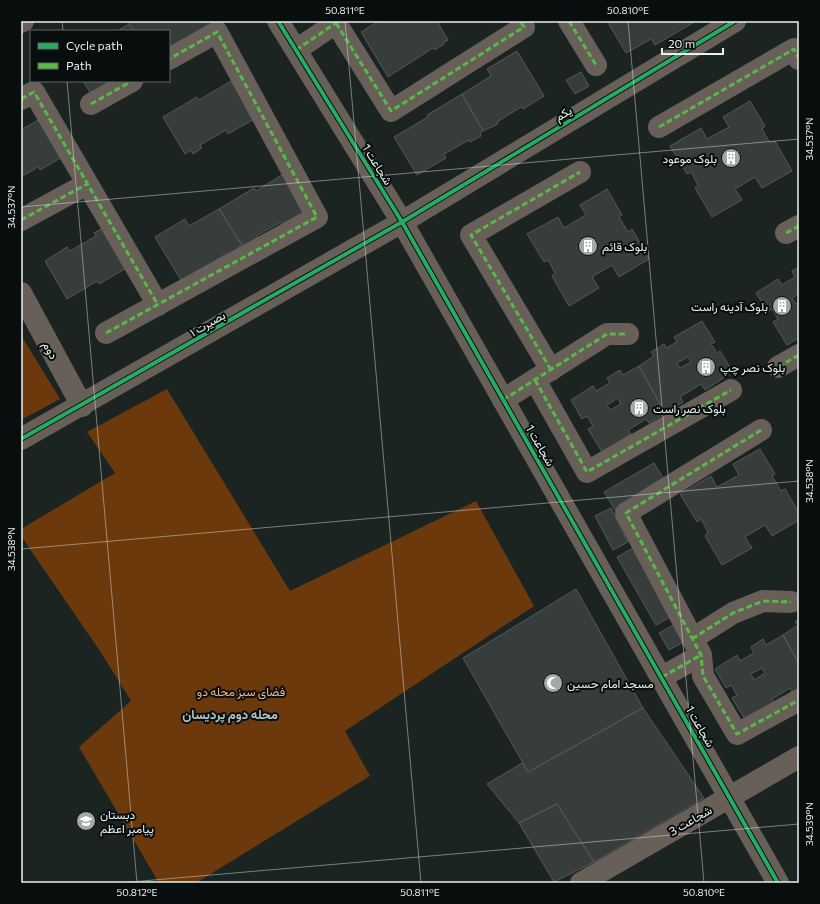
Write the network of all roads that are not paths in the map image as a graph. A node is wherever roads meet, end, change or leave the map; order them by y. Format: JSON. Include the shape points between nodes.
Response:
{"nodes":[{"id":1,"x":278,"y":21,"type":"edge"},
{"id":2,"x":520,"y":21,"type":"edge"},
{"id":3,"x":569,"y":21,"type":"edge"},
{"id":4,"x":735,"y":21,"type":"edge"},
{"id":5,"x":335,"y":22,"type":"edge"},
{"id":6,"x":296,"y":50,"type":"junction"},
{"id":7,"x":799,"y":58,"type":"edge"},
{"id":8,"x":170,"y":59,"type":"edge"},
{"id":9,"x":596,"y":65,"type":"dead end"},
{"id":10,"x":130,"y":82,"type":"edge"},
{"id":11,"x":21,"y":99,"type":"edge"},
{"id":12,"x":91,"y":104,"type":"dead end"},
{"id":13,"x":659,"y":127,"type":"dead end"},
{"id":14,"x":580,"y":172,"type":"dead end"},
{"id":15,"x":87,"y":184,"type":"junction"},
{"id":16,"x":21,"y":220,"type":"edge"},
{"id":17,"x":402,"y":222,"type":"junction"},
{"id":18,"x":21,"y":293,"type":"edge"},
{"id":19,"x":158,"y":305,"type":"junction"},
{"id":20,"x":106,"y":333,"type":"dead end"},
{"id":21,"x":628,"y":334,"type":"dead end"},
{"id":22,"x":799,"y":355,"type":"edge"},
{"id":23,"x":778,"y":367,"type":"dead end"},
{"id":24,"x":543,"y":375,"type":"junction"},
{"id":25,"x":731,"y":390,"type":"dead end"},
{"id":26,"x":503,"y":400,"type":"junction"},
{"id":27,"x":82,"y":406,"type":"junction"},
{"id":28,"x":761,"y":430,"type":"dead end"},
{"id":29,"x":21,"y":439,"type":"edge"},
{"id":30,"x":790,"y":602,"type":"dead end"},
{"id":31,"x":696,"y":647,"type":"junction"},
{"id":32,"x":662,"y":677,"type":"junction"},
{"id":33,"x":799,"y":700,"type":"edge"},
{"id":34,"x":799,"y":757,"type":"edge"},
{"id":35,"x":730,"y":797,"type":"junction"},
{"id":36,"x":581,"y":883,"type":"edge"},
{"id":37,"x":778,"y":883,"type":"edge"}],
"edges":[{"from":1,"to":6,"type":"street","name":"شجاعت 1"},
{"from":2,"to":5,"type":"street","via":[[524,28],[392,111]]},
{"from":3,"to":9,"type":"street"},
{"from":4,"to":17,"type":"street","name":"یکم"},
{"from":5,"to":6,"type":"street"},
{"from":6,"to":17,"type":"street","name":"شجاعت 1"},
{"from":7,"to":13,"type":"street","via":[[794,49]]},
{"from":8,"to":19,"type":"street","via":[[217,32],[317,217]]},
{"from":10,"to":12,"type":"street"},
{"from":11,"to":15,"type":"street","via":[[34,92]]},
{"from":14,"to":24,"type":"street","via":[[471,235]]},
{"from":15,"to":16,"type":"street"},
{"from":15,"to":19,"type":"street"},
{"from":17,"to":26,"type":"street","name":"شجاعت 1"},
{"from":17,"to":27,"type":"street","name":"بصیرت ۱"},
{"from":18,"to":27,"type":"street","name":"دوم"},
{"from":19,"to":20,"type":"street"},
{"from":21,"to":24,"type":"street","via":[[607,334]]},
{"from":22,"to":23,"type":"street"},
{"from":24,"to":25,"type":"street","via":[[587,472]]},
{"from":24,"to":26,"type":"street"},
{"from":26,"to":32,"type":"street","name":"شجاعت 1"},
{"from":27,"to":29,"type":"street","name":"بصیرت ۱"},
{"from":28,"to":31,"type":"street","via":[[626,513]]},
{"from":30,"to":31,"type":"street","via":[[763,601],[733,613]]},
{"from":31,"to":32,"type":"street"},
{"from":31,"to":33,"type":"street","via":[[703,676],[737,734]]},
{"from":32,"to":35,"type":"street","name":"شجاعت 1"},
{"from":34,"to":35,"type":"street","name":"شجاعت 3"},
{"from":35,"to":36,"type":"street","name":"شجاعت 3"},
{"from":35,"to":37,"type":"street","name":"شجاعت 1"}]}
